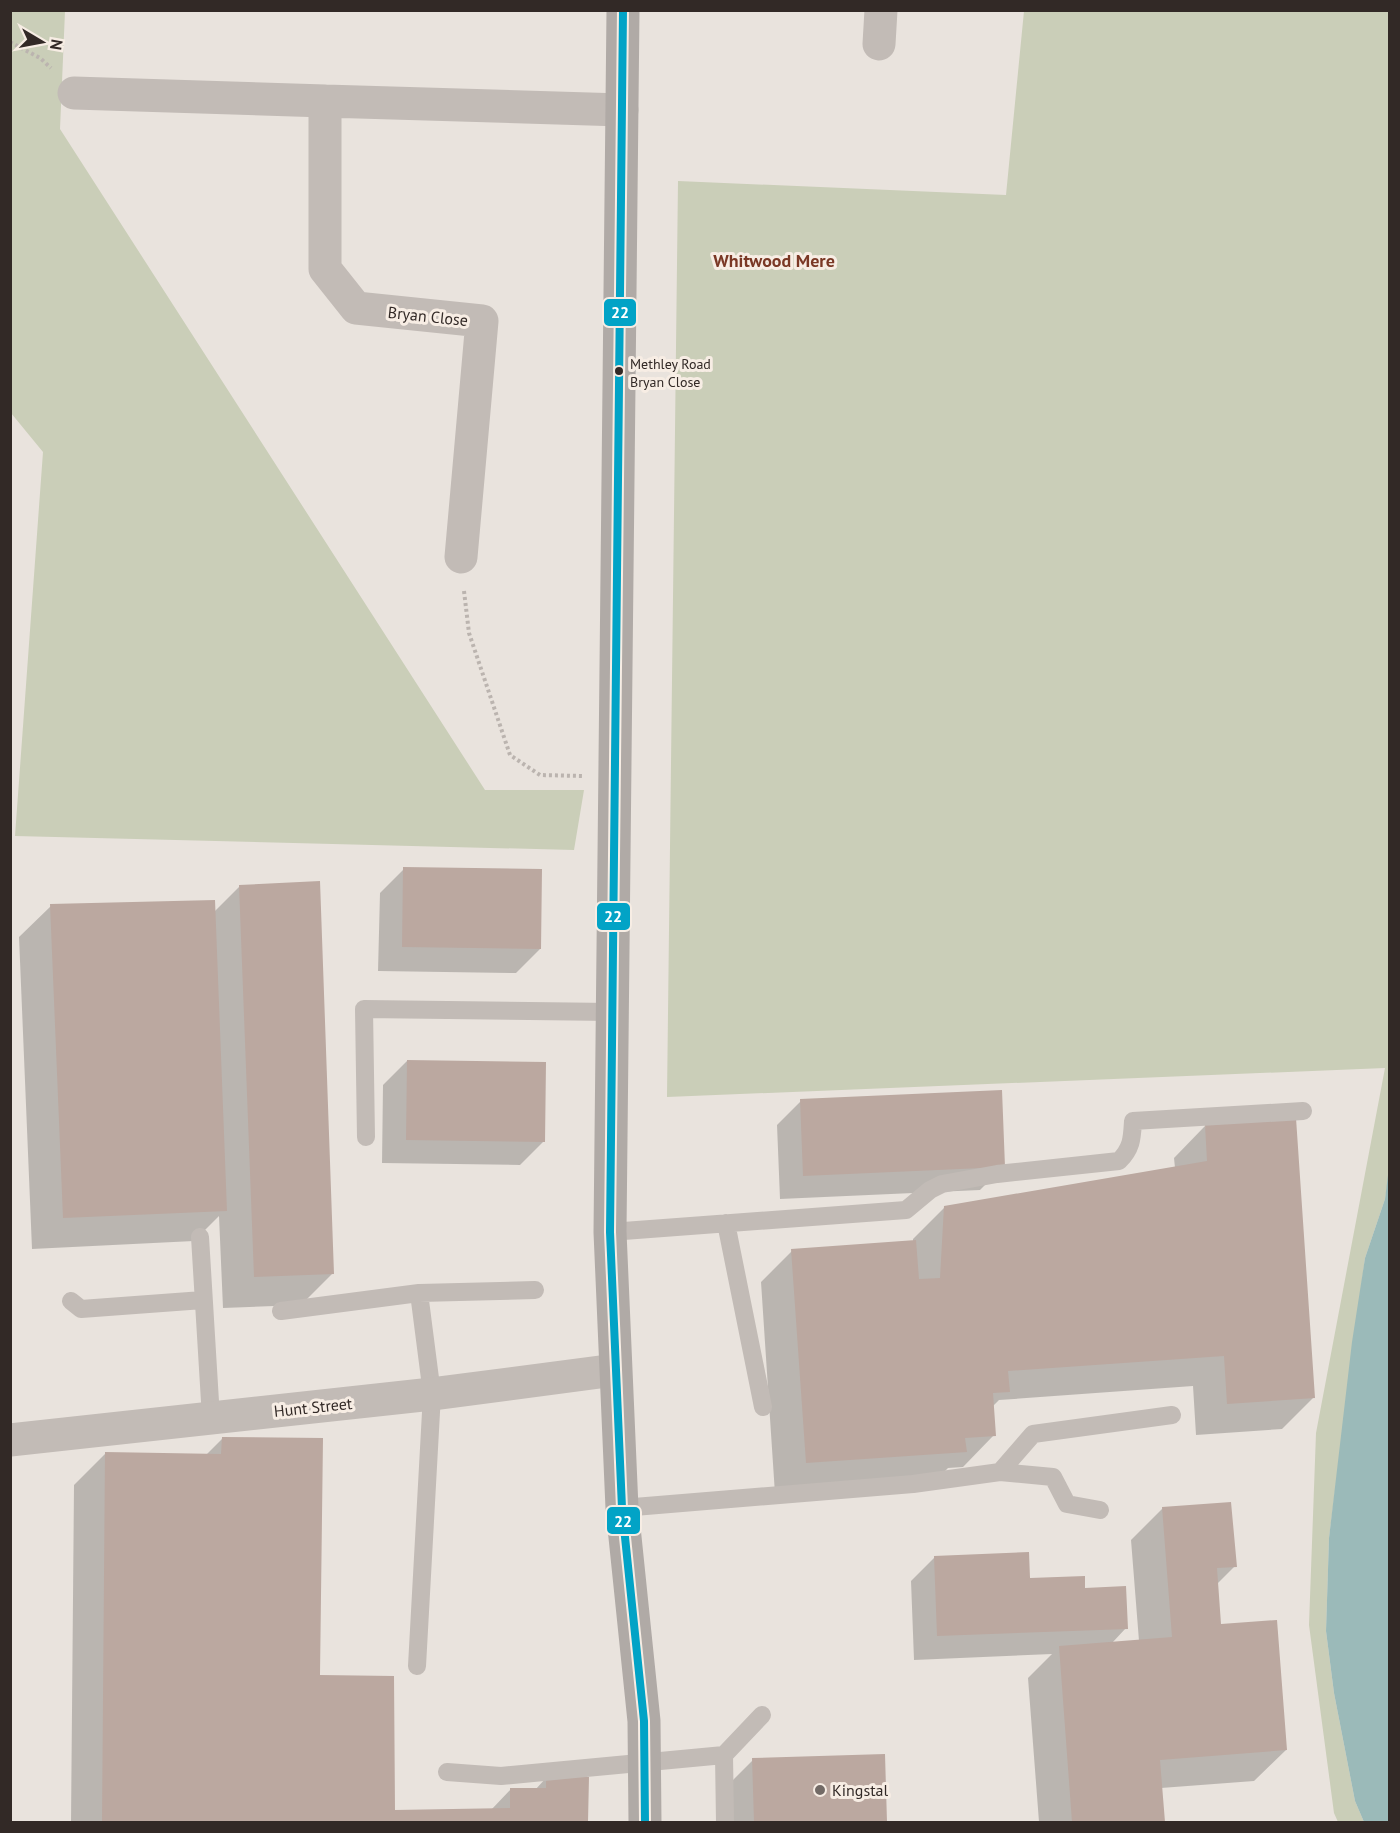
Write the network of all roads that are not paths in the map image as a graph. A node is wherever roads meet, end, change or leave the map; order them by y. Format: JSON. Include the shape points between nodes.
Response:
{"nodes":[{"id":1,"x":623,"y":10,"type":"edge"},
{"id":2,"x":881,"y":10,"type":"edge"},
{"id":3,"x":879,"y":44,"type":"dead end"},
{"id":4,"x":74,"y":93,"type":"road end"},
{"id":5,"x":325,"y":101,"type":"junction"},
{"id":6,"x":622,"y":110,"type":"junction"},
{"id":7,"x":461,"y":557,"type":"road end"},
{"id":8,"x":613,"y":1012,"type":"junction"},
{"id":9,"x":1303,"y":1111,"type":"dead end"},
{"id":10,"x":366,"y":1137,"type":"dead end"},
{"id":11,"x":726,"y":1223,"type":"junction"},
{"id":12,"x":610,"y":1232,"type":"junction"},
{"id":13,"x":200,"y":1237,"type":"dead end"},
{"id":14,"x":535,"y":1290,"type":"dead end"},
{"id":15,"x":419,"y":1293,"type":"junction"},
{"id":16,"x":203,"y":1300,"type":"junction"},
{"id":17,"x":71,"y":1301,"type":"dead end"},
{"id":18,"x":281,"y":1311,"type":"dead end"},
{"id":19,"x":615,"y":1370,"type":"junction"},
{"id":20,"x":432,"y":1394,"type":"junction"},
{"id":21,"x":763,"y":1407,"type":"dead end"},
{"id":22,"x":1172,"y":1415,"type":"dead end"},
{"id":23,"x":211,"y":1418,"type":"junction"},
{"id":24,"x":10,"y":1440,"type":"edge"},
{"id":25,"x":1000,"y":1472,"type":"junction"},
{"id":26,"x":622,"y":1508,"type":"junction"},
{"id":27,"x":1100,"y":1510,"type":"dead end"},
{"id":28,"x":417,"y":1666,"type":"dead end"},
{"id":29,"x":762,"y":1715,"type":"dead end"},
{"id":30,"x":724,"y":1755,"type":"junction"},
{"id":31,"x":644,"y":1762,"type":"junction"},
{"id":32,"x":447,"y":1772,"type":"dead end"},
{"id":33,"x":645,"y":1822,"type":"edge"},
{"id":34,"x":725,"y":1822,"type":"edge"}],
"edges":[{"from":1,"to":6,"type":"main road"},
{"from":2,"to":3,"type":"street"},
{"from":4,"to":5,"type":"street"},
{"from":5,"to":6,"type":"street"},
{"from":5,"to":7,"type":"street","name":"Bryan Close","via":[[325,269],[356,308],[482,321]]},
{"from":6,"to":8,"type":"main road"},
{"from":8,"to":10,"type":"lane","via":[[364,1009]]},
{"from":8,"to":12,"type":"main road"},
{"from":9,"to":11,"type":"lane","via":[[1132,1122],[1132,1141],[1119,1161],[942,1184],[906,1210]]},
{"from":11,"to":12,"type":"lane"},
{"from":11,"to":21,"type":"lane"},
{"from":12,"to":19,"type":"main road"},
{"from":13,"to":16,"type":"lane"},
{"from":14,"to":15,"type":"lane"},
{"from":15,"to":18,"type":"lane"},
{"from":15,"to":20,"type":"lane"},
{"from":16,"to":17,"type":"lane","via":[[81,1309]]},
{"from":16,"to":23,"type":"lane"},
{"from":19,"to":20,"type":"street","name":"Hunt Street"},
{"from":19,"to":26,"type":"main road"},
{"from":20,"to":23,"type":"street","name":"Hunt Street"},
{"from":20,"to":28,"type":"lane"},
{"from":22,"to":25,"type":"lane","via":[[1033,1434]]},
{"from":23,"to":24,"type":"street","name":"Hunt Street"},
{"from":25,"to":26,"type":"lane","via":[[913,1484]]},
{"from":25,"to":27,"type":"lane","via":[[1053,1477],[1067,1504]]},
{"from":26,"to":31,"type":"main road","via":[[644,1721]]},
{"from":29,"to":30,"type":"lane"},
{"from":30,"to":31,"type":"lane"},
{"from":30,"to":34,"type":"lane"},
{"from":31,"to":32,"type":"lane","via":[[501,1776]]},
{"from":31,"to":33,"type":"main road"}]}
